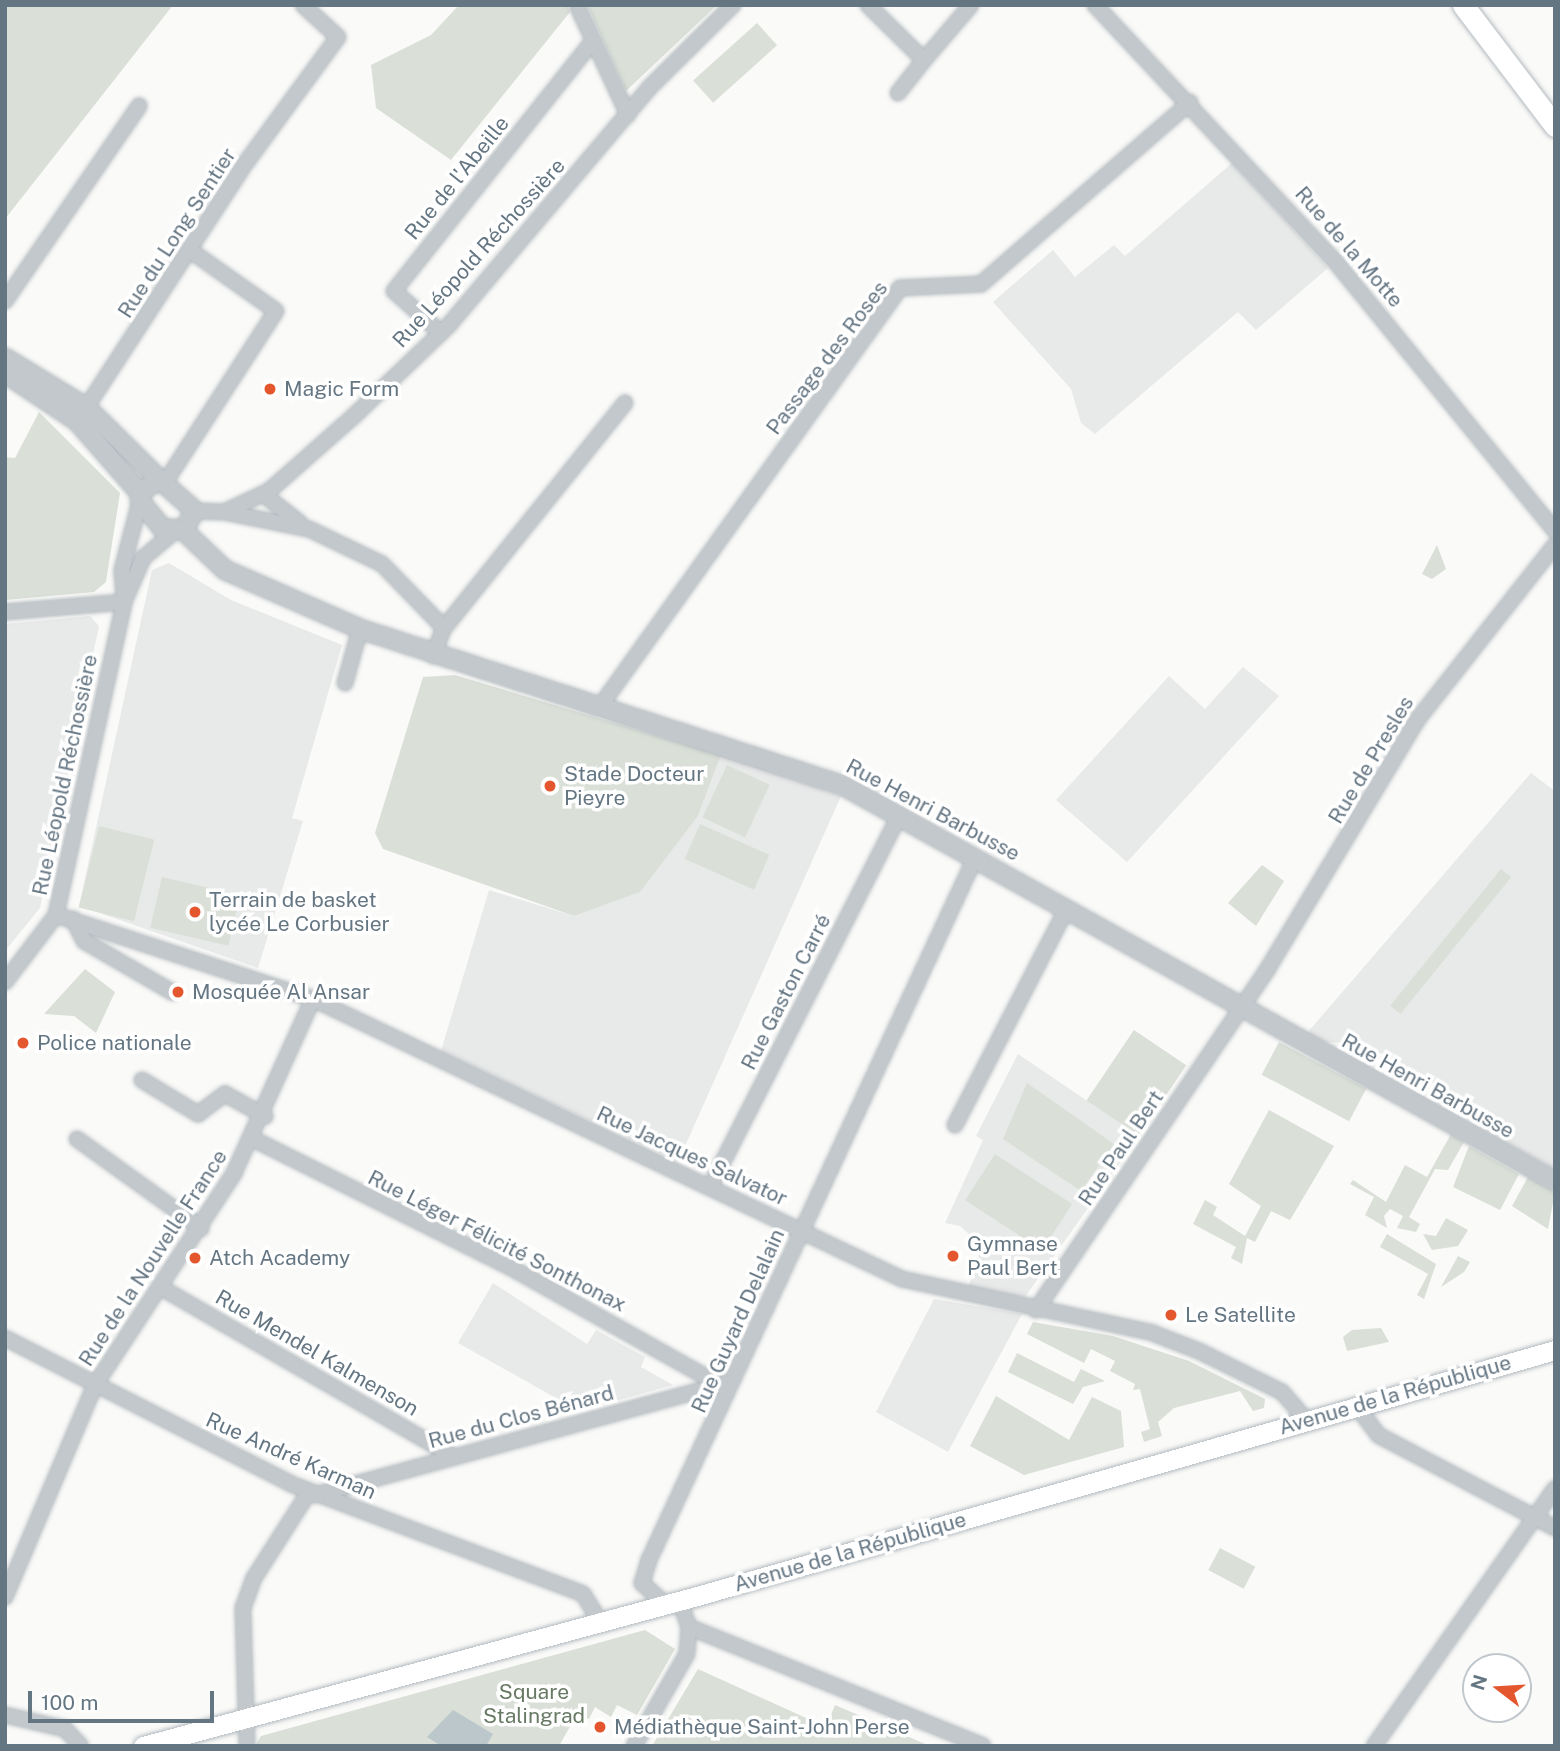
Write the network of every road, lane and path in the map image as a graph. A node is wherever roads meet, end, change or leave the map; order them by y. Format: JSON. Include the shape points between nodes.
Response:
{"nodes":[{"id":1,"x":303,"y":5,"type":"edge"},
{"id":2,"x":577,"y":5,"type":"edge"},
{"id":3,"x":733,"y":5,"type":"edge"},
{"id":4,"x":868,"y":5,"type":"edge"},
{"id":5,"x":971,"y":5,"type":"edge"},
{"id":6,"x":1095,"y":5,"type":"edge"},
{"id":7,"x":1463,"y":5,"type":"edge"},
{"id":8,"x":592,"y":42,"type":"junction"},
{"id":9,"x":924,"y":60,"type":"junction"},
{"id":10,"x":898,"y":93,"type":"dead end"},
{"id":11,"x":1191,"y":102,"type":"junction"},
{"id":12,"x":139,"y":106,"type":"dead end"},
{"id":13,"x":628,"y":115,"type":"junction"},
{"id":14,"x":1555,"y":127,"type":"edge"},
{"id":15,"x":191,"y":251,"type":"junction"},
{"id":16,"x":5,"y":301,"type":"edge"},
{"id":17,"x":441,"y":333,"type":"junction"},
{"id":18,"x":5,"y":358,"type":"edge"},
{"id":19,"x":5,"y":373,"type":"edge"},
{"id":20,"x":625,"y":402,"type":"dead end"},
{"id":21,"x":82,"y":414,"type":"junction"},
{"id":22,"x":162,"y":480,"type":"junction"},
{"id":23,"x":263,"y":494,"type":"junction"},
{"id":24,"x":140,"y":497,"type":"junction"},
{"id":25,"x":195,"y":511,"type":"junction"},
{"id":26,"x":224,"y":512,"type":"junction"},
{"id":27,"x":309,"y":528,"type":"junction"},
{"id":28,"x":1555,"y":531,"type":"edge"},
{"id":29,"x":178,"y":532,"type":"junction"},
{"id":30,"x":1555,"y":545,"type":"edge"},
{"id":31,"x":124,"y":602,"type":"junction"},
{"id":32,"x":5,"y":612,"type":"edge"},
{"id":33,"x":444,"y":628,"type":"junction"},
{"id":34,"x":360,"y":629,"type":"junction"},
{"id":35,"x":433,"y":656,"type":"junction"},
{"id":36,"x":345,"y":683,"type":"dead end"},
{"id":37,"x":601,"y":705,"type":"junction"},
{"id":38,"x":899,"y":817,"type":"junction"},
{"id":39,"x":975,"y":858,"type":"junction"},
{"id":40,"x":1067,"y":908,"type":"junction"},
{"id":41,"x":56,"y":915,"type":"junction"},
{"id":42,"x":74,"y":919,"type":"junction"},
{"id":43,"x":5,"y":982,"type":"edge"},
{"id":44,"x":172,"y":992,"type":"dead end"},
{"id":45,"x":313,"y":999,"type":"junction"},
{"id":46,"x":1240,"y":1008,"type":"junction"},
{"id":47,"x":142,"y":1080,"type":"dead end"},
{"id":48,"x":265,"y":1116,"type":"junction"},
{"id":49,"x":955,"y":1125,"type":"dead end"},
{"id":50,"x":76,"y":1139,"type":"dead end"},
{"id":51,"x":253,"y":1139,"type":"junction"},
{"id":52,"x":1555,"y":1181,"type":"edge"},
{"id":53,"x":710,"y":1187,"type":"junction"},
{"id":54,"x":201,"y":1228,"type":"junction"},
{"id":55,"x":801,"y":1231,"type":"junction"},
{"id":56,"x":160,"y":1287,"type":"junction"},
{"id":57,"x":1036,"y":1310,"type":"junction"},
{"id":58,"x":5,"y":1338,"type":"edge"},
{"id":59,"x":1555,"y":1350,"type":"edge"},
{"id":60,"x":737,"y":1380,"type":"junction"},
{"id":61,"x":95,"y":1385,"type":"junction"},
{"id":62,"x":720,"y":1385,"type":"junction"},
{"id":63,"x":1359,"y":1408,"type":"junction"},
{"id":64,"x":1307,"y":1421,"type":"junction"},
{"id":65,"x":454,"y":1457,"type":"junction"},
{"id":66,"x":1555,"y":1488,"type":"edge"},
{"id":67,"x":312,"y":1493,"type":"junction"},
{"id":68,"x":1536,"y":1518,"type":"junction"},
{"id":69,"x":1555,"y":1528,"type":"edge"},
{"id":70,"x":5,"y":1597,"type":"edge"},
{"id":71,"x":672,"y":1601,"type":"junction"},
{"id":72,"x":598,"y":1618,"type":"junction"},
{"id":73,"x":689,"y":1627,"type":"junction"},
{"id":74,"x":5,"y":1715,"type":"edge"},
{"id":75,"x":243,"y":1719,"type":"junction"},
{"id":76,"x":80,"y":1746,"type":"edge"},
{"id":77,"x":143,"y":1746,"type":"edge"},
{"id":78,"x":247,"y":1746,"type":"edge"},
{"id":79,"x":634,"y":1746,"type":"edge"},
{"id":80,"x":983,"y":1746,"type":"edge"},
{"id":81,"x":1374,"y":1746,"type":"edge"}],
"edges":[{"from":1,"to":15,"type":"street","name":"Rue du Long Sentier","via":[[338,37],[245,163]]},
{"from":2,"to":8,"type":"street"},
{"from":3,"to":13,"type":"street","name":"Rue Léopold Réchossière"},
{"from":4,"to":9,"type":"street"},
{"from":5,"to":9,"type":"street"},
{"from":6,"to":11,"type":"street","name":"Rue de la Motte"},
{"from":7,"to":14,"type":"main road"},
{"from":8,"to":13,"type":"street"},
{"from":8,"to":17,"type":"street","name":"Rue de l'Abeille","via":[[394,291]]},
{"from":9,"to":10,"type":"street"},
{"from":11,"to":28,"type":"street","name":"Rue de la Motte","via":[[1412,352]]},
{"from":11,"to":37,"type":"street","name":"Passage des Roses","via":[[981,284],[900,288]]},
{"from":12,"to":16,"type":"street"},
{"from":13,"to":17,"type":"street","name":"Rue Léopold Réchossière"},
{"from":15,"to":21,"type":"street","name":"Rue du Long Sentier"},
{"from":15,"to":22,"type":"street","via":[[276,311]]},
{"from":17,"to":23,"type":"street","name":"Rue Léopold Réchossière"},
{"from":18,"to":21,"type":"street"},
{"from":19,"to":21,"type":"street"},
{"from":20,"to":33,"type":"street"},
{"from":21,"to":22,"type":"street"},
{"from":21,"to":24,"type":"street","name":"Rue Henri Barbusse"},
{"from":22,"to":24,"type":"street"},
{"from":22,"to":25,"type":"street"},
{"from":23,"to":26,"type":"street","name":"Rue Léopold Réchossière"},
{"from":23,"to":27,"type":"street"},
{"from":24,"to":29,"type":"street","name":"Rue Henri Barbusse","via":[[150,518]]},
{"from":24,"to":31,"type":"street","name":"Rue Léopold Réchossière","via":[[122,570]]},
{"from":25,"to":26,"type":"street","name":"Rue Léopold Réchossière"},
{"from":25,"to":29,"type":"street"},
{"from":26,"to":27,"type":"street"},
{"from":27,"to":33,"type":"street","via":[[382,564]]},
{"from":29,"to":31,"type":"street","name":"Rue Léopold Réchossière","via":[[143,558]]},
{"from":29,"to":34,"type":"street","name":"Rue Henri Barbusse","via":[[225,570]]},
{"from":30,"to":46,"type":"street","name":"Rue de Presles","via":[[1418,719]]},
{"from":31,"to":32,"type":"street"},
{"from":31,"to":41,"type":"street","name":"Rue Léopold Réchossière"},
{"from":33,"to":35,"type":"street"},
{"from":34,"to":35,"type":"street","name":"Rue Henri Barbusse"},
{"from":34,"to":36,"type":"street"},
{"from":35,"to":37,"type":"street","name":"Rue Henri Barbusse"},
{"from":37,"to":38,"type":"street","name":"Rue Henri Barbusse","via":[[844,786]]},
{"from":38,"to":39,"type":"street","name":"Rue Henri Barbusse"},
{"from":38,"to":53,"type":"street","name":"Rue Gaston Carré"},
{"from":39,"to":40,"type":"street","name":"Rue Henri Barbusse"},
{"from":39,"to":55,"type":"street","name":"Rue Guyard Delalain"},
{"from":40,"to":46,"type":"street","name":"Rue Henri Barbusse"},
{"from":40,"to":49,"type":"street"},
{"from":41,"to":42,"type":"street","name":"Rue Jacques Salvator"},
{"from":41,"to":43,"type":"street","name":"Rue Léopold Réchossière"},
{"from":42,"to":44,"type":"street","via":[[84,941]]},
{"from":42,"to":45,"type":"street","name":"Rue Jacques Salvator"},
{"from":45,"to":48,"type":"street","name":"Rue de la Nouvelle France"},
{"from":45,"to":53,"type":"street","name":"Rue Jacques Salvator"},
{"from":46,"to":52,"type":"street","name":"Rue Henri Barbusse"},
{"from":46,"to":57,"type":"street","name":"Rue Paul Bert"},
{"from":47,"to":48,"type":"street","via":[[198,1114],[225,1094]]},
{"from":48,"to":51,"type":"street","name":"Rue de la Nouvelle France"},
{"from":50,"to":54,"type":"street"},
{"from":51,"to":54,"type":"street","name":"Rue de la Nouvelle France"},
{"from":51,"to":62,"type":"street","name":"Rue Léger Félicité Sonthonax","via":[[510,1267]]},
{"from":53,"to":55,"type":"street","name":"Rue Jacques Salvator"},
{"from":54,"to":56,"type":"street","name":"Rue de la Nouvelle France"},
{"from":55,"to":57,"type":"street","name":"Rue Jacques Salvator","via":[[902,1279]]},
{"from":55,"to":60,"type":"street","name":"Rue Guyard Delalain"},
{"from":56,"to":61,"type":"street","name":"Rue de la Nouvelle France"},
{"from":56,"to":65,"type":"street","name":"Rue Mendel Kalmenson"},
{"from":57,"to":64,"type":"street","name":"Rue Jacques Salvator","via":[[1150,1332],[1199,1351],[1282,1392]]},
{"from":58,"to":61,"type":"street","name":"Rue André Karman"},
{"from":59,"to":63,"type":"main road","name":"Avenue de la République"},
{"from":60,"to":62,"type":"street","name":"Rue du Clos Bénard"},
{"from":60,"to":71,"type":"street","name":"Rue Guyard Delalain","via":[[649,1560],[642,1584]]},
{"from":61,"to":67,"type":"street","name":"Rue André Karman"},
{"from":61,"to":70,"type":"street","name":"Rue de la Nouvelle France"},
{"from":62,"to":65,"type":"street","name":"Rue du Clos Bénard"},
{"from":63,"to":64,"type":"main road","name":"Avenue de la République"},
{"from":63,"to":68,"type":"street","via":[[1378,1435]]},
{"from":64,"to":71,"type":"main road","name":"Avenue de la République"},
{"from":65,"to":67,"type":"street","name":"Rue du Clos Bénard"},
{"from":66,"to":68,"type":"street"},
{"from":67,"to":72,"type":"street","name":"Rue André Karman","via":[[583,1594]]},
{"from":67,"to":75,"type":"street","via":[[243,1608]]},
{"from":68,"to":69,"type":"street"},
{"from":68,"to":81,"type":"street"},
{"from":71,"to":72,"type":"main road","name":"Avenue de la République"},
{"from":71,"to":73,"type":"street"},
{"from":72,"to":75,"type":"main road","name":"Avenue de la République"},
{"from":73,"to":79,"type":"street","via":[[687,1654]]},
{"from":73,"to":80,"type":"street"},
{"from":74,"to":76,"type":"street","via":[[65,1729]]},
{"from":75,"to":77,"type":"main road","name":"Avenue de la République"},
{"from":75,"to":78,"type":"street"}]}
